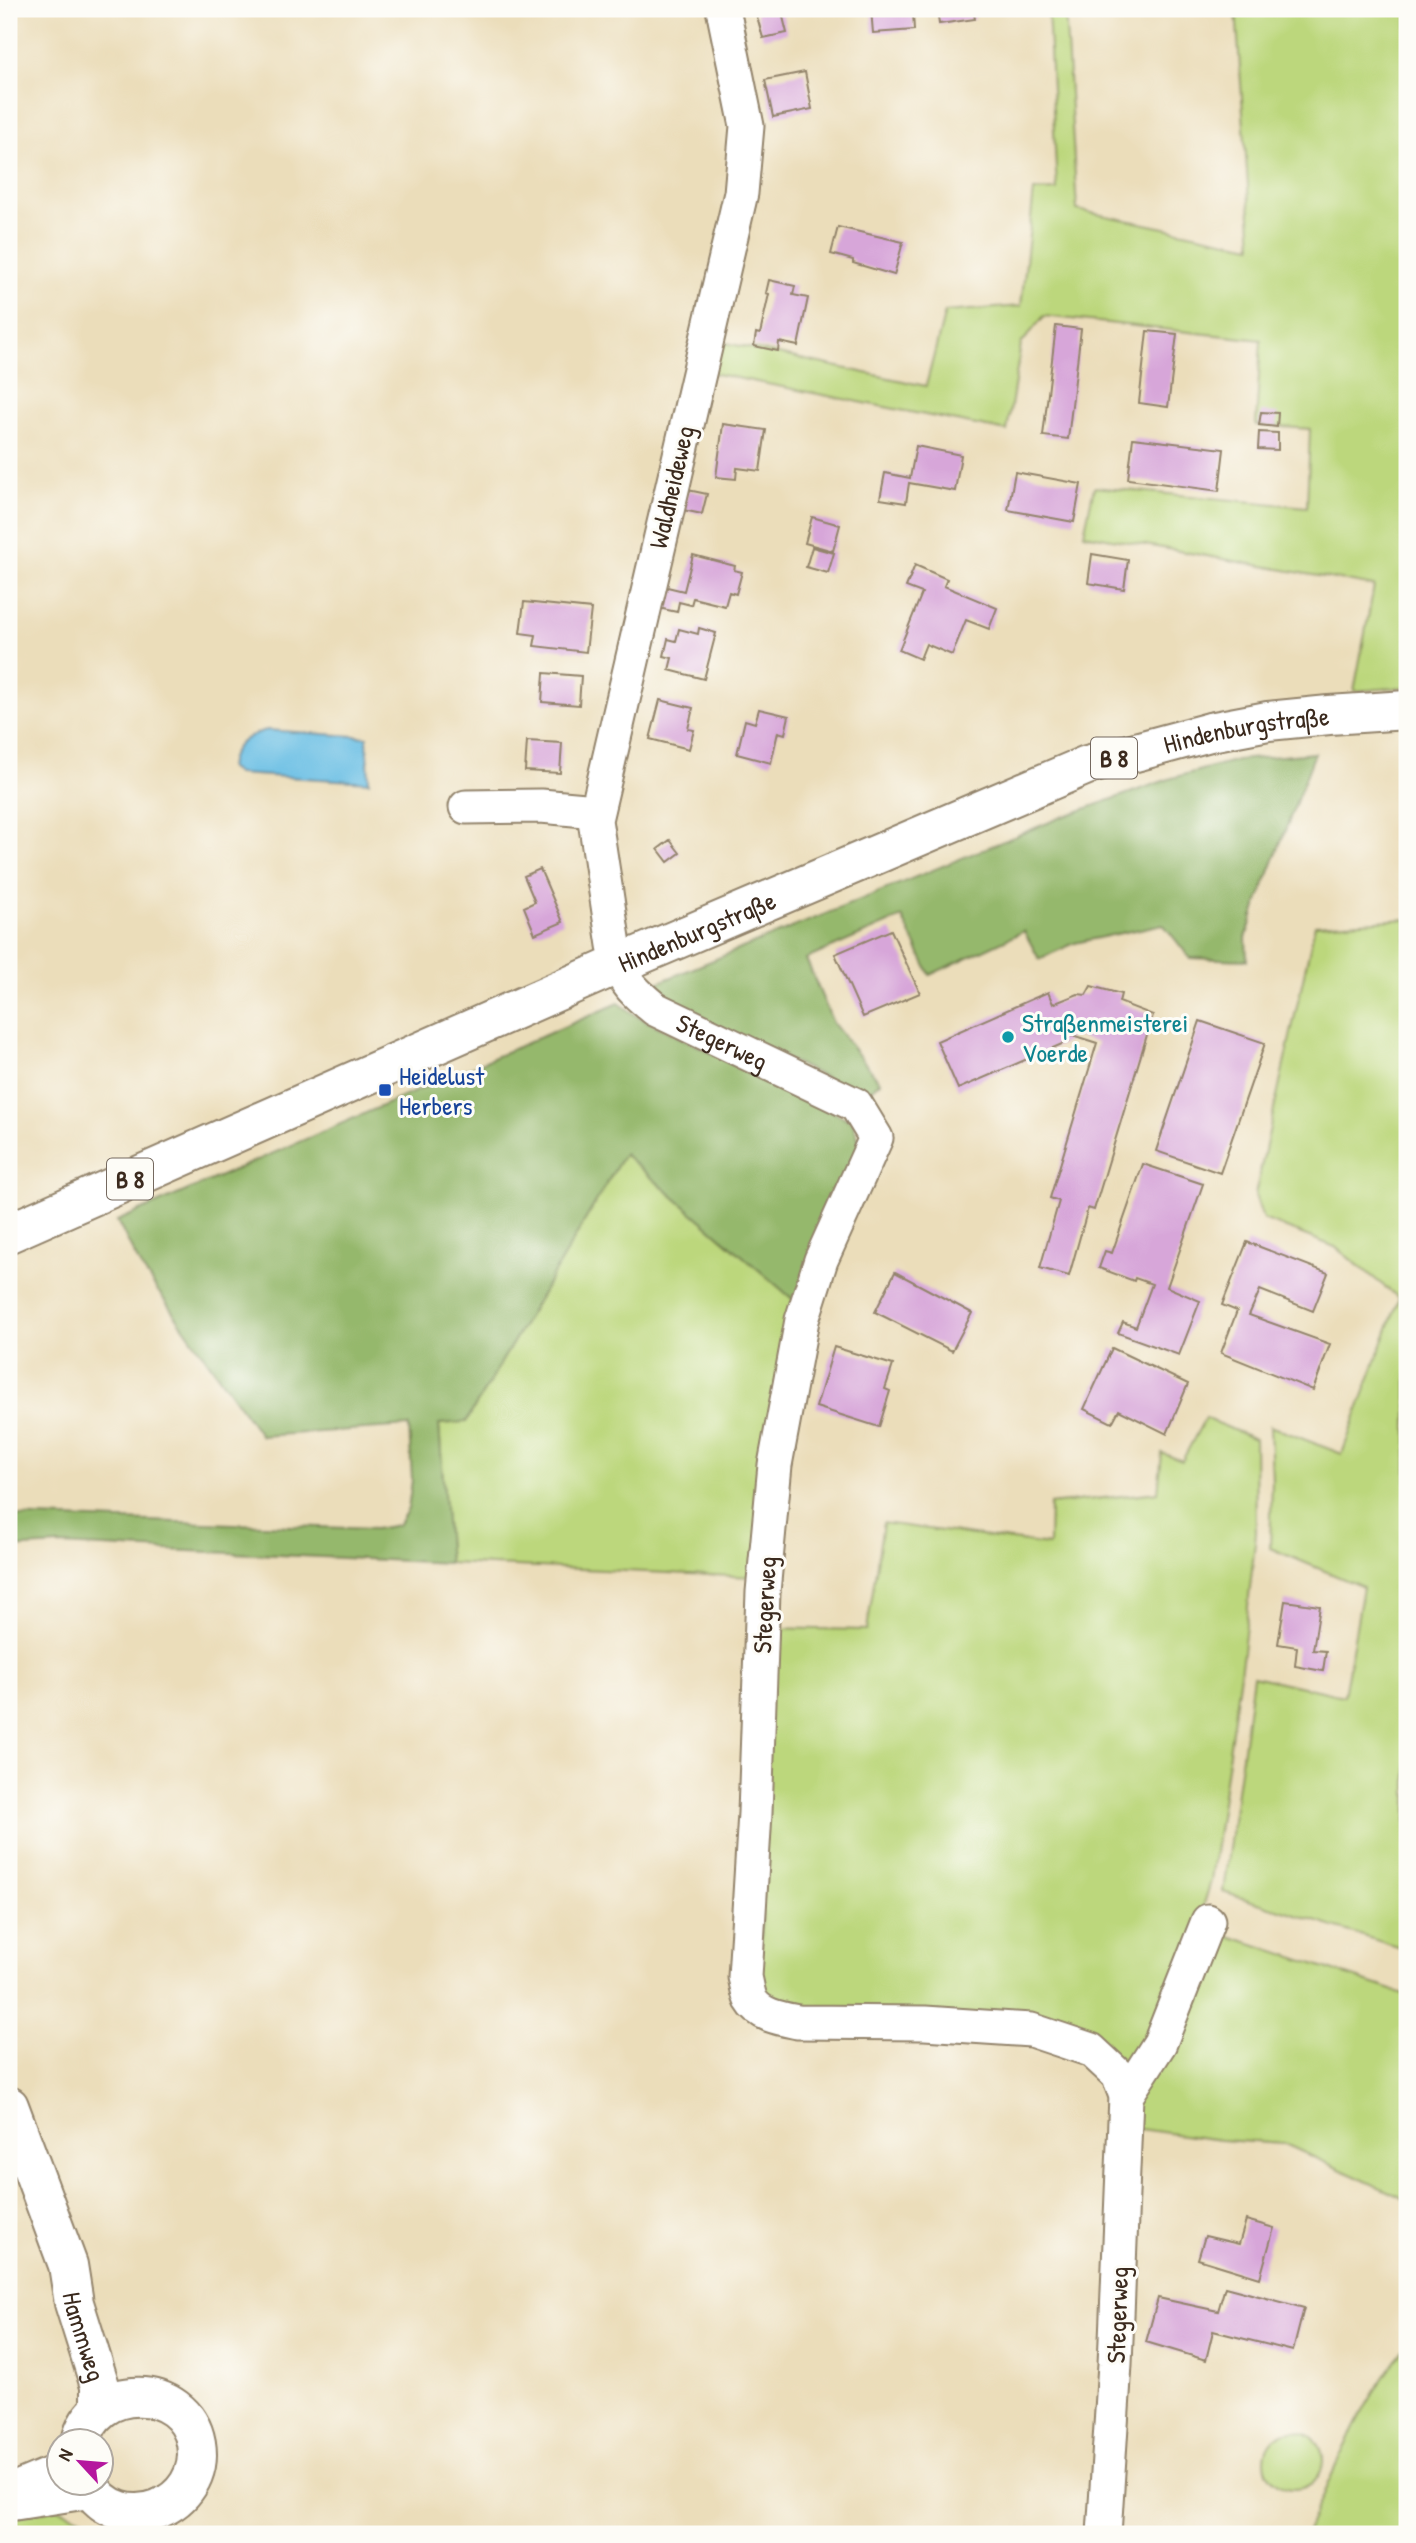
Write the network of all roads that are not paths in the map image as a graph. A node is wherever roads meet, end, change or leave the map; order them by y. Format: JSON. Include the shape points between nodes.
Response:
{"nodes":[{"id":1,"x":723,"y":9,"type":"edge"},
{"id":2,"x":1407,"y":710,"type":"edge"},
{"id":3,"x":466,"y":807,"type":"dead end"},
{"id":4,"x":596,"y":811,"type":"junction"},
{"id":5,"x":619,"y":964,"type":"junction"},
{"id":6,"x":9,"y":1233,"type":"edge"},
{"id":7,"x":1208,"y":1921,"type":"dead end"},
{"id":8,"x":1126,"y":2096,"type":"junction"},
{"id":9,"x":9,"y":2106,"type":"edge"},
{"id":10,"x":116,"y":2402,"type":"junction"},
{"id":11,"x":86,"y":2428,"type":"edge"},
{"id":12,"x":46,"y":2476,"type":"edge"},
{"id":13,"x":9,"y":2491,"type":"edge"},
{"id":14,"x":46,"y":2496,"type":"edge"},
{"id":15,"x":100,"y":2498,"type":"edge"},
{"id":16,"x":9,"y":2504,"type":"edge"},
{"id":17,"x":162,"y":2521,"type":"edge"},
{"id":18,"x":1104,"y":2534,"type":"edge"}],
"edges":[{"from":1,"to":4,"type":"street","name":"Waldheideweg","via":[[747,126],[741,193]]},
{"from":2,"to":5,"type":"main road","name":"Hindenburgstraße","number":"B 8","via":[[1256,723],[1087,765]]},
{"from":3,"to":4,"type":"street"},
{"from":4,"to":5,"type":"street","name":"Waldheideweg"},
{"from":5,"to":6,"type":"main road","name":"Hindenburgstraße","number":"B 8"},
{"from":5,"to":8,"type":"street","name":"Stegerweg","via":[[630,989],[655,1009],[856,1105],[876,1138],[821,1260],[802,1320],[775,1465],[763,1592],[745,1977],[751,2001],[780,2019],[799,2022],[1031,2030],[1091,2050],[1118,2075]]},
{"from":7,"to":8,"type":"street","via":[[1160,2043]]},
{"from":8,"to":18,"type":"street","name":"Stegerweg"},
{"from":9,"to":10,"type":"main road","name":"Hammweg","via":[[68,2264],[86,2290]]},
{"from":10,"to":11,"type":"main road","name":"Hammweg"},
{"from":10,"to":17,"type":"main road","name":"Hammweg","via":[[149,2396],[165,2401],[190,2424],[198,2457],[194,2473]]},
{"from":12,"to":13,"type":"street"},
{"from":14,"to":16,"type":"street"},
{"from":15,"to":17,"type":"main road","name":"Hammweg","via":[[122,2511]]}]}
